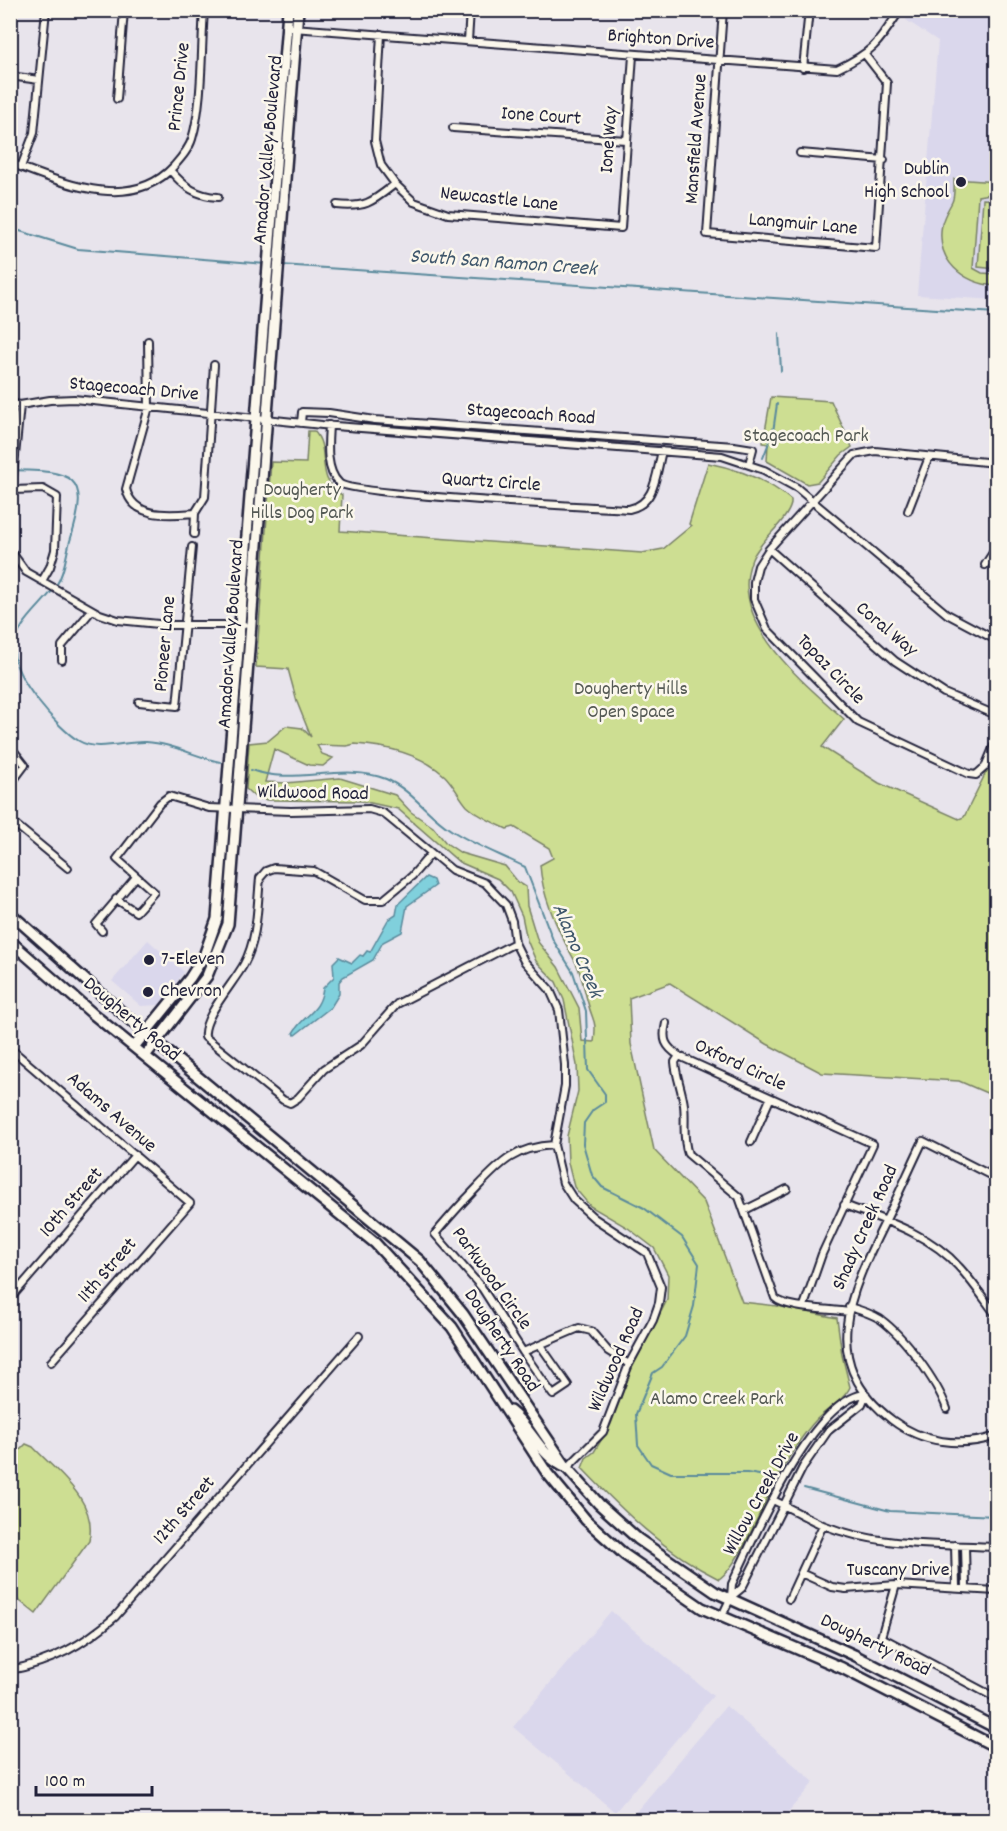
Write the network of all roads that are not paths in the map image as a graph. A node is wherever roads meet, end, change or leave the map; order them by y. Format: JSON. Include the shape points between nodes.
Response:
{"nodes":[{"id":1,"x":46,"y":10,"type":"edge"},
{"id":2,"x":124,"y":10,"type":"edge"},
{"id":3,"x":204,"y":10,"type":"edge"},
{"id":4,"x":290,"y":10,"type":"edge"},
{"id":5,"x":298,"y":10,"type":"edge"},
{"id":6,"x":470,"y":10,"type":"edge"},
{"id":7,"x":723,"y":10,"type":"edge"},
{"id":8,"x":809,"y":10,"type":"edge"},
{"id":9,"x":900,"y":10,"type":"edge"},
{"id":10,"x":292,"y":28,"type":"junction"},
{"id":11,"x":381,"y":34,"type":"junction"},
{"id":12,"x":468,"y":41,"type":"junction"},
{"id":13,"x":633,"y":55,"type":"junction"},
{"id":14,"x":866,"y":56,"type":"junction"},
{"id":15,"x":720,"y":61,"type":"junction"},
{"id":16,"x":803,"y":68,"type":"junction"},
{"id":17,"x":10,"y":76,"type":"edge"},
{"id":18,"x":39,"y":80,"type":"junction"},
{"id":19,"x":117,"y":99,"type":"dead end"},
{"id":20,"x":453,"y":128,"type":"dead end"},
{"id":21,"x":626,"y":140,"type":"junction"},
{"id":22,"x":800,"y":153,"type":"dead end"},
{"id":23,"x":884,"y":160,"type":"junction"},
{"id":24,"x":10,"y":163,"type":"edge"},
{"id":25,"x":21,"y":167,"type":"junction"},
{"id":26,"x":170,"y":170,"type":"junction"},
{"id":27,"x":395,"y":184,"type":"junction"},
{"id":28,"x":218,"y":197,"type":"dead end"},
{"id":29,"x":337,"y":205,"type":"dead end"},
{"id":30,"x":621,"y":228,"type":"joint"},
{"id":31,"x":707,"y":234,"type":"joint"},
{"id":32,"x":268,"y":244,"type":"junction"},
{"id":33,"x":279,"y":245,"type":"junction"},
{"id":34,"x":148,"y":341,"type":"dead end"},
{"id":35,"x":214,"y":365,"type":"dead end"},
{"id":36,"x":10,"y":403,"type":"edge"},
{"id":37,"x":20,"y":405,"type":"junction"},
{"id":38,"x":148,"y":406,"type":"junction"},
{"id":39,"x":211,"y":413,"type":"junction"},
{"id":40,"x":255,"y":417,"type":"junction"},
{"id":41,"x":266,"y":418,"type":"junction"},
{"id":42,"x":301,"y":423,"type":"junction"},
{"id":43,"x":329,"y":425,"type":"junction"},
{"id":44,"x":436,"y":425,"type":"junction"},
{"id":45,"x":551,"y":433,"type":"junction"},
{"id":46,"x":435,"y":435,"type":"junction"},
{"id":47,"x":636,"y":440,"type":"junction"},
{"id":48,"x":550,"y":443,"type":"junction"},
{"id":49,"x":636,"y":449,"type":"junction"},
{"id":50,"x":662,"y":451,"type":"junction"},
{"id":51,"x":929,"y":457,"type":"junction"},
{"id":52,"x":996,"y":463,"type":"edge"},
{"id":53,"x":749,"y":464,"type":"junction"},
{"id":54,"x":14,"y":487,"type":"junction"},
{"id":55,"x":812,"y":500,"type":"junction"},
{"id":56,"x":10,"y":507,"type":"edge"},
{"id":57,"x":908,"y":511,"type":"dead end"},
{"id":58,"x":195,"y":513,"type":"junction"},
{"id":59,"x":194,"y":534,"type":"dead end"},
{"id":60,"x":192,"y":547,"type":"dead end"},
{"id":61,"x":996,"y":548,"type":"edge"},
{"id":62,"x":769,"y":549,"type":"junction"},
{"id":63,"x":10,"y":550,"type":"edge"},
{"id":64,"x":986,"y":565,"type":"dead end"},
{"id":65,"x":43,"y":582,"type":"junction"},
{"id":66,"x":92,"y":610,"type":"junction"},
{"id":67,"x":239,"y":624,"type":"junction"},
{"id":68,"x":184,"y":625,"type":"junction"},
{"id":69,"x":250,"y":625,"type":"junction"},
{"id":70,"x":996,"y":640,"type":"edge"},
{"id":71,"x":62,"y":660,"type":"dead end"},
{"id":72,"x":139,"y":702,"type":"dead end"},
{"id":73,"x":996,"y":715,"type":"edge"},
{"id":74,"x":996,"y":741,"type":"edge"},
{"id":75,"x":10,"y":746,"type":"edge"},
{"id":76,"x":10,"y":785,"type":"edge"},
{"id":77,"x":225,"y":807,"type":"junction"},
{"id":78,"x":237,"y":808,"type":"junction"},
{"id":79,"x":12,"y":824,"type":"edge"},
{"id":80,"x":430,"y":855,"type":"junction"},
{"id":81,"x":68,"y":868,"type":"dead end"},
{"id":82,"x":136,"y":877,"type":"junction"},
{"id":83,"x":116,"y":899,"type":"junction"},
{"id":84,"x":10,"y":913,"type":"edge"},
{"id":85,"x":102,"y":931,"type":"dead end"},
{"id":86,"x":10,"y":941,"type":"edge"},
{"id":87,"x":515,"y":943,"type":"junction"},
{"id":88,"x":666,"y":1023,"type":"dead end"},
{"id":89,"x":145,"y":1033,"type":"junction"},
{"id":90,"x":156,"y":1042,"type":"junction"},
{"id":91,"x":134,"y":1047,"type":"junction"},
{"id":92,"x":10,"y":1048,"type":"edge"},
{"id":93,"x":145,"y":1056,"type":"junction"},
{"id":94,"x":679,"y":1056,"type":"junction"},
{"id":95,"x":770,"y":1099,"type":"junction"},
{"id":96,"x":751,"y":1142,"type":"dead end"},
{"id":97,"x":554,"y":1145,"type":"junction"},
{"id":98,"x":135,"y":1155,"type":"junction"},
{"id":99,"x":996,"y":1178,"type":"edge"},
{"id":100,"x":788,"y":1189,"type":"dead end"},
{"id":101,"x":190,"y":1203,"type":"joint"},
{"id":102,"x":844,"y":1205,"type":"junction"},
{"id":103,"x":745,"y":1210,"type":"junction"},
{"id":104,"x":886,"y":1220,"type":"junction"},
{"id":105,"x":10,"y":1299,"type":"edge"},
{"id":106,"x":804,"y":1306,"type":"junction"},
{"id":107,"x":849,"y":1309,"type":"junction"},
{"id":108,"x":996,"y":1315,"type":"edge"},
{"id":109,"x":359,"y":1336,"type":"dead end"},
{"id":110,"x":540,"y":1345,"type":"junction"},
{"id":111,"x":523,"y":1352,"type":"junction"},
{"id":112,"x":51,"y":1362,"type":"dead end"},
{"id":113,"x":629,"y":1364,"type":"junction"},
{"id":114,"x":866,"y":1394,"type":"junction"},
{"id":115,"x":504,"y":1406,"type":"junction"},
{"id":116,"x":947,"y":1409,"type":"dead end"},
{"id":117,"x":996,"y":1437,"type":"edge"},
{"id":118,"x":567,"y":1468,"type":"junction"},
{"id":119,"x":773,"y":1500,"type":"junction"},
{"id":120,"x":783,"y":1505,"type":"junction"},
{"id":121,"x":824,"y":1525,"type":"junction"},
{"id":122,"x":955,"y":1545,"type":"junction"},
{"id":123,"x":965,"y":1546,"type":"junction"},
{"id":124,"x":996,"y":1547,"type":"edge"},
{"id":125,"x":803,"y":1574,"type":"junction"},
{"id":126,"x":896,"y":1585,"type":"junction"},
{"id":127,"x":956,"y":1587,"type":"junction"},
{"id":128,"x":966,"y":1587,"type":"junction"},
{"id":129,"x":996,"y":1591,"type":"edge"},
{"id":130,"x":731,"y":1597,"type":"junction"},
{"id":131,"x":789,"y":1599,"type":"dead end"},
{"id":132,"x":722,"y":1616,"type":"junction"},
{"id":133,"x":10,"y":1670,"type":"edge"},
{"id":134,"x":996,"y":1698,"type":"edge"},
{"id":135,"x":996,"y":1728,"type":"edge"},
{"id":136,"x":996,"y":1747,"type":"edge"}],
"edges":[{"from":1,"to":18,"type":"street"},
{"from":2,"to":19,"type":"street"},
{"from":3,"to":26,"type":"street","name":"Prince Drive","via":[[196,123],[191,141]]},
{"from":4,"to":10,"type":"main road"},
{"from":5,"to":10,"type":"main road","name":"Amador Valley Boulevard"},
{"from":6,"to":12,"type":"street"},
{"from":7,"to":15,"type":"street","name":"Mansfield Avenue"},
{"from":8,"to":16,"type":"street"},
{"from":9,"to":14,"type":"street","name":"Brighton Drive"},
{"from":10,"to":11,"type":"street","name":"Brighton Drive"},
{"from":10,"to":32,"type":"main road","name":"Amador Valley Boulevard"},
{"from":10,"to":33,"type":"main road","name":"Amador Valley Boulevard"},
{"from":11,"to":12,"type":"street","name":"Brighton Drive"},
{"from":11,"to":27,"type":"street","name":"Newcastle Lane","via":[[375,141],[381,165]]},
{"from":12,"to":13,"type":"street","name":"Brighton Drive"},
{"from":13,"to":15,"type":"street","name":"Brighton Drive"},
{"from":13,"to":21,"type":"street","name":"Ione Way"},
{"from":14,"to":16,"type":"street","name":"Brighton Drive","via":[[837,69]]},
{"from":14,"to":23,"type":"street","name":"Langmuir Lane","via":[[887,83]]},
{"from":15,"to":16,"type":"street","name":"Brighton Drive"},
{"from":15,"to":31,"type":"street","name":"Mansfield Avenue"},
{"from":17,"to":18,"type":"street"},
{"from":18,"to":25,"type":"street","via":[[34,133]]},
{"from":20,"to":21,"type":"street","name":"Ione Court"},
{"from":21,"to":30,"type":"street","name":"Ione Way"},
{"from":22,"to":23,"type":"street"},
{"from":23,"to":31,"type":"street","name":"Langmuir Lane","via":[[876,248]]},
{"from":24,"to":25,"type":"street","name":"Prince Drive"},
{"from":25,"to":26,"type":"street","name":"Prince Drive","via":[[69,185],[128,191],[143,188]]},
{"from":26,"to":28,"type":"street","via":[[195,193]]},
{"from":27,"to":29,"type":"street","via":[[364,205]]},
{"from":27,"to":30,"type":"street","name":"Newcastle Lane","via":[[414,202],[448,214]]},
{"from":32,"to":33,"type":"main road"},
{"from":32,"to":40,"type":"main road","name":"Amador Valley Boulevard"},
{"from":33,"to":41,"type":"main road","name":"Amador Valley Boulevard"},
{"from":34,"to":38,"type":"street"},
{"from":35,"to":39,"type":"street"},
{"from":36,"to":37,"type":"street","name":"Stagecoach Drive"},
{"from":37,"to":38,"type":"street","name":"Stagecoach Drive","via":[[74,399]]},
{"from":37,"to":54,"type":"street"},
{"from":38,"to":39,"type":"street","name":"Stagecoach Drive"},
{"from":38,"to":58,"type":"street","via":[[126,489],[129,501],[141,511]]},
{"from":39,"to":40,"type":"street","name":"Stagecoach Drive"},
{"from":39,"to":58,"type":"street","via":[[205,497]]},
{"from":40,"to":41,"type":"street","name":"Stagecoach Road"},
{"from":40,"to":67,"type":"main road","name":"Amador Valley Boulevard"},
{"from":41,"to":42,"type":"street","name":"Stagecoach Road"},
{"from":41,"to":69,"type":"main road","name":"Amador Valley Boulevard"},
{"from":42,"to":43,"type":"street","name":"Stagecoach Road"},
{"from":42,"to":44,"type":"street","name":"Stagecoach Road","via":[[302,412],[311,412]]},
{"from":43,"to":46,"type":"street","name":"Stagecoach Road"},
{"from":43,"to":50,"type":"street","name":"Quartz Circle","via":[[328,453],[332,473],[340,484],[422,495],[629,509],[643,505],[652,492]]},
{"from":44,"to":45,"type":"street","name":"Stagecoach Road"},
{"from":44,"to":46,"type":"street"},
{"from":45,"to":47,"type":"street","name":"Stagecoach Road"},
{"from":45,"to":48,"type":"street"},
{"from":46,"to":48,"type":"street","name":"Stagecoach Road"},
{"from":47,"to":49,"type":"street"},
{"from":47,"to":53,"type":"street","name":"Stagecoach Road","via":[[753,449]]},
{"from":48,"to":49,"type":"street","name":"Stagecoach Road"},
{"from":49,"to":50,"type":"street","name":"Stagecoach Road"},
{"from":50,"to":53,"type":"street","name":"Stagecoach Road","via":[[723,456]]},
{"from":51,"to":52,"type":"street","name":"Topaz Circle"},
{"from":51,"to":55,"type":"street","name":"Topaz Circle","via":[[875,451],[854,455]]},
{"from":51,"to":57,"type":"street"},
{"from":53,"to":55,"type":"street","name":"Stagecoach Road","via":[[780,478]]},
{"from":54,"to":56,"type":"street"},
{"from":54,"to":65,"type":"street","via":[[43,489],[57,497],[55,550]]},
{"from":55,"to":62,"type":"street","name":"Topaz Circle"},
{"from":55,"to":70,"type":"street","name":"Stagecoach Road","via":[[947,614]]},
{"from":58,"to":59,"type":"street"},
{"from":60,"to":68,"type":"street","name":"Pioneer Lane"},
{"from":61,"to":64,"type":"street"},
{"from":62,"to":73,"type":"street","name":"Coral Way","via":[[896,661],[944,693]]},
{"from":62,"to":74,"type":"street","name":"Topaz Circle","via":[[754,582],[753,599],[759,615],[767,629],[858,722],[976,775],[985,767]]},
{"from":63,"to":65,"type":"street","via":[[26,572]]},
{"from":65,"to":66,"type":"street"},
{"from":66,"to":68,"type":"street","via":[[118,620]]},
{"from":66,"to":71,"type":"street","via":[[62,646]]},
{"from":67,"to":68,"type":"street"},
{"from":67,"to":69,"type":"street"},
{"from":67,"to":77,"type":"main road","name":"Amador Valley Boulevard"},
{"from":68,"to":72,"type":"street","name":"Pioneer Lane","via":[[177,706]]},
{"from":69,"to":78,"type":"main road","name":"Amador Valley Boulevard"},
{"from":75,"to":76,"type":"street","via":[[25,765]]},
{"from":77,"to":78,"type":"street","name":"Wildwood Road"},
{"from":77,"to":82,"type":"street","name":"Wildwood Road","via":[[209,808],[170,796],[160,803],[117,859]]},
{"from":77,"to":89,"type":"main road","name":"Amador Valley Boulevard","via":[[217,918],[204,956]]},
{"from":78,"to":80,"type":"street","name":"Wildwood Road","via":[[369,809],[396,822]]},
{"from":78,"to":90,"type":"main road","name":"Amador Valley Boulevard","via":[[228,924],[218,955],[207,976]]},
{"from":79,"to":81,"type":"street"},
{"from":80,"to":87,"type":"street","name":"Wildwood Road","via":[[452,870],[485,883],[498,894],[512,921]]},
{"from":80,"to":87,"type":"street","via":[[383,900],[365,900],[314,871],[266,871],[260,878],[253,944],[232,985],[206,1022],[205,1036],[290,1102],[324,1069],[361,1045],[397,1004]]},
{"from":82,"to":83,"type":"street"},
{"from":82,"to":83,"type":"street","via":[[154,892],[136,912]]},
{"from":83,"to":85,"type":"street","via":[[96,924]]},
{"from":84,"to":89,"type":"main road","name":"Dougherty Road"},
{"from":86,"to":91,"type":"main road","name":"Dougherty Road"},
{"from":87,"to":97,"type":"street","name":"Wildwood Road","via":[[524,961],[550,990],[559,1010],[565,1086]]},
{"from":88,"to":94,"type":"street","via":[[663,1038]]},
{"from":89,"to":90,"type":"main road","name":"Dougherty Road"},
{"from":89,"to":91,"type":"main road","name":"Amador Valley Boulevard"},
{"from":90,"to":93,"type":"main road","name":"Amador Valley Boulevard"},
{"from":90,"to":118,"type":"main road","name":"Dougherty Road","via":[[420,1261],[463,1314]]},
{"from":91,"to":93,"type":"main road","name":"Dougherty Road"},
{"from":92,"to":98,"type":"street","name":"Adams Avenue"},
{"from":93,"to":115,"type":"main road","name":"Dougherty Road","via":[[375,1243],[452,1328]]},
{"from":94,"to":95,"type":"street","name":"Oxford Circle"},
{"from":94,"to":103,"type":"street","name":"Oxford Circle","via":[[675,1069],[680,1077],[688,1154],[731,1188]]},
{"from":95,"to":96,"type":"street"},
{"from":95,"to":102,"type":"street","name":"Oxford Circle","via":[[873,1144]]},
{"from":97,"to":111,"type":"street","name":"Parkwood Circle","via":[[525,1149],[492,1169],[435,1234],[483,1288]]},
{"from":97,"to":113,"type":"street","name":"Wildwood Road","via":[[563,1183],[573,1200],[647,1253],[657,1273],[661,1287],[659,1303]]},
{"from":98,"to":101,"type":"street","name":"Adams Avenue"},
{"from":98,"to":105,"type":"street","name":"10th Street"},
{"from":99,"to":104,"type":"street","name":"Shady Creek Road","via":[[922,1141]]},
{"from":100,"to":103,"type":"street"},
{"from":101,"to":112,"type":"street","name":"11th Street"},
{"from":102,"to":104,"type":"street"},
{"from":102,"to":106,"type":"street","name":"Oxford Circle"},
{"from":103,"to":106,"type":"street","name":"Oxford Circle","via":[[775,1298]]},
{"from":104,"to":107,"type":"street","name":"Shady Creek Road","via":[[856,1281]]},
{"from":104,"to":108,"type":"street","via":[[932,1245],[958,1266]]},
{"from":106,"to":107,"type":"street","name":"Oxford Circle"},
{"from":107,"to":114,"type":"street","name":"Shady Creek Road","via":[[845,1332],[848,1350],[853,1371]]},
{"from":107,"to":116,"type":"street","name":"Oxford Circle","via":[[868,1312],[894,1329],[941,1392]]},
{"from":109,"to":133,"type":"street","name":"12th Street","via":[[115,1617],[74,1648]]},
{"from":110,"to":111,"type":"street","name":"Parkwood Circle"},
{"from":110,"to":111,"type":"street","name":"Parkwood Circle","via":[[568,1385],[553,1395]]},
{"from":110,"to":113,"type":"street","name":"Parkwood Circle","via":[[579,1328],[591,1331],[608,1350]]},
{"from":113,"to":118,"type":"street","name":"Wildwood Road","via":[[603,1432]]},
{"from":114,"to":117,"type":"street","name":"Shady Creek Road","via":[[878,1409],[917,1435],[963,1442]]},
{"from":114,"to":119,"type":"street","name":"Willow Creek Drive","via":[[855,1395],[821,1424],[794,1461]]},
{"from":114,"to":120,"type":"street","name":"Willow Creek Drive","via":[[862,1404],[828,1431]]},
{"from":115,"to":118,"type":"main road","via":[[521,1420],[553,1463]]},
{"from":115,"to":132,"type":"main road","name":"Dougherty Road","via":[[547,1473],[586,1520],[625,1555],[674,1590]]},
{"from":118,"to":130,"type":"main road","name":"Dougherty Road","via":[[638,1539],[687,1575]]},
{"from":119,"to":120,"type":"street"},
{"from":119,"to":130,"type":"street","name":"Willow Creek Drive","via":[[732,1584]]},
{"from":120,"to":121,"type":"street"},
{"from":120,"to":130,"type":"street","name":"Willow Creek Drive","via":[[742,1588]]},
{"from":121,"to":122,"type":"street","via":[[886,1541]]},
{"from":121,"to":125,"type":"street"},
{"from":122,"to":123,"type":"street"},
{"from":122,"to":127,"type":"street"},
{"from":123,"to":124,"type":"street"},
{"from":123,"to":128,"type":"street"},
{"from":125,"to":126,"type":"street","name":"Tuscany Drive","via":[[846,1589]]},
{"from":125,"to":131,"type":"street"},
{"from":126,"to":127,"type":"street","name":"Tuscany Drive"},
{"from":126,"to":134,"type":"street","via":[[881,1637]]},
{"from":127,"to":128,"type":"street","name":"Tuscany Drive"},
{"from":128,"to":129,"type":"street","name":"Tuscany Drive"},
{"from":130,"to":132,"type":"street","name":"Willow Creek Drive"},
{"from":130,"to":135,"type":"main road","name":"Dougherty Road"},
{"from":132,"to":136,"type":"main road","name":"Dougherty Road","via":[[842,1668]]}]}
